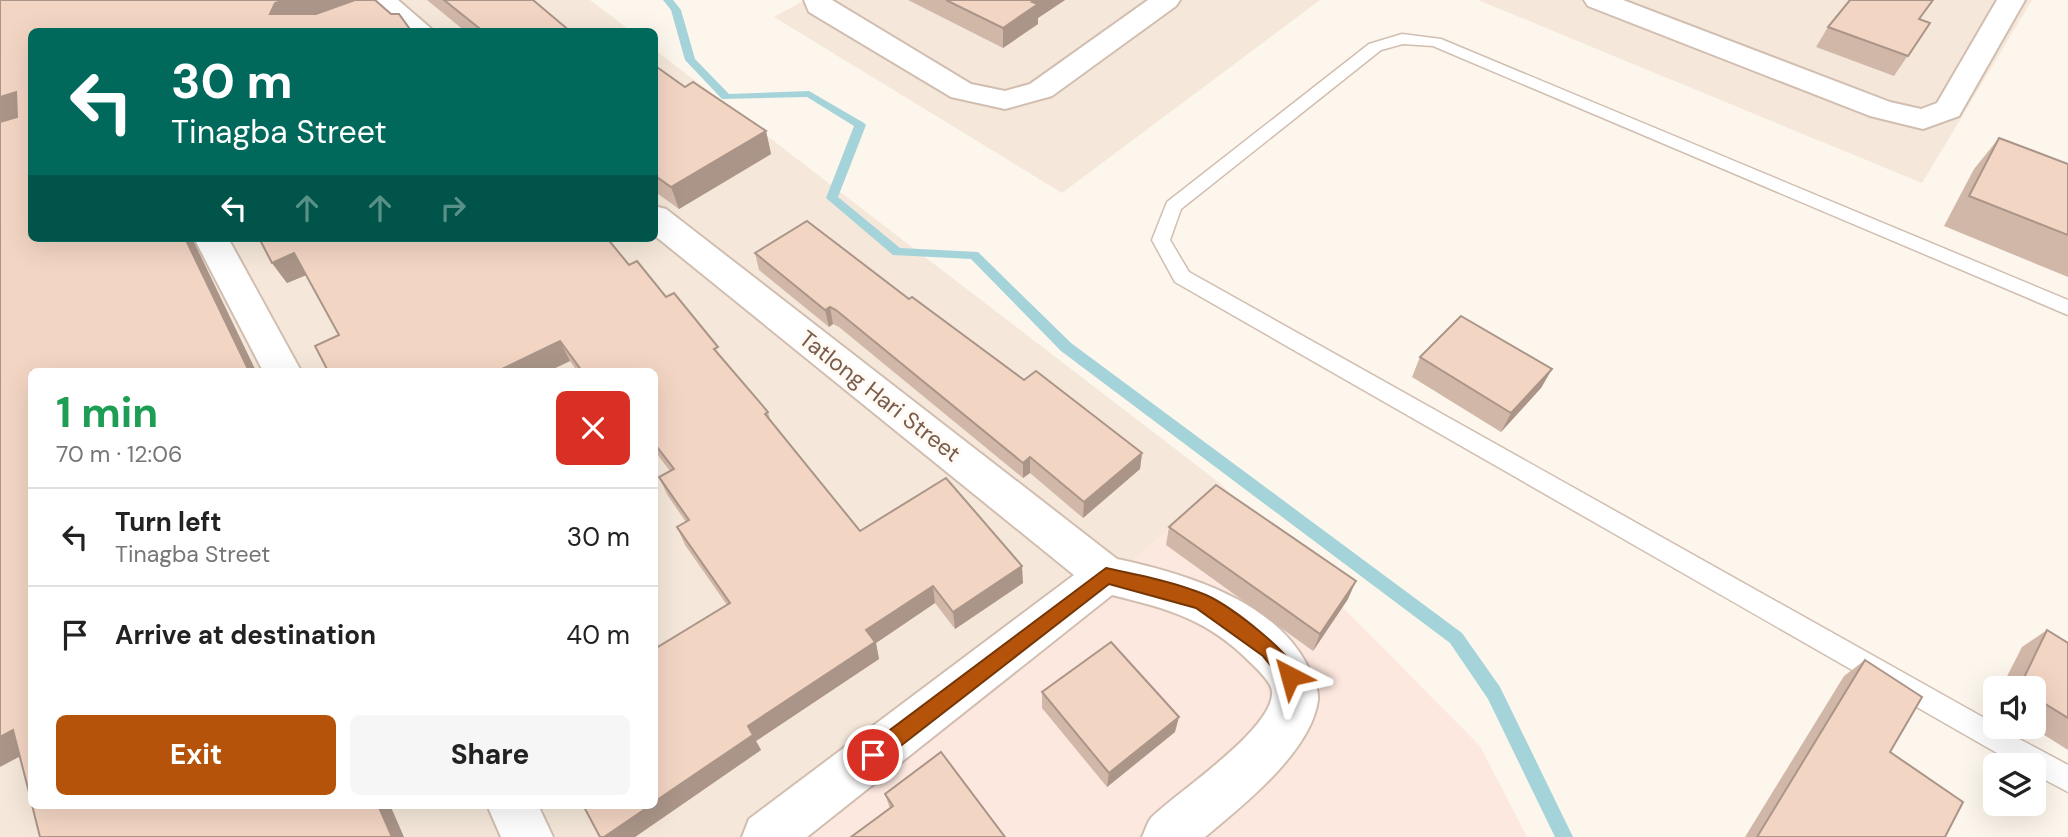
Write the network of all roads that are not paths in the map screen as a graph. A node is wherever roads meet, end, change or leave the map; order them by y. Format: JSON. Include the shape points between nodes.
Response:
{"nodes":[{"id":1,"x":818,"y":0,"type":"edge"},
{"id":2,"x":1166,"y":0,"type":"edge"},
{"id":3,"x":1598,"y":0,"type":"edge"},
{"id":4,"x":2011,"y":0,"type":"edge"},
{"id":5,"x":382,"y":1,"type":"edge"},
{"id":6,"x":309,"y":28,"type":"edge"},
{"id":7,"x":416,"y":28,"type":"edge"},
{"id":8,"x":658,"y":220,"type":"edge"},
{"id":9,"x":213,"y":242,"type":"edge"},
{"id":10,"x":2068,"y":308,"type":"edge"},
{"id":11,"x":280,"y":368,"type":"edge"},
{"id":12,"x":1106,"y":575,"type":"junction"},
{"id":13,"x":2068,"y":779,"type":"edge"},
{"id":14,"x":513,"y":809,"type":"edge"},
{"id":15,"x":528,"y":837,"type":"edge"},
{"id":16,"x":767,"y":837,"type":"edge"},
{"id":17,"x":1167,"y":837,"type":"edge"}],
"edges":[{"from":1,"to":2,"type":"street","via":[[819,6],[962,91],[1005,100],[1041,89]]},
{"from":3,"to":4,"type":"street","via":[[1881,109],[1923,118],[1948,109]]},
{"from":5,"to":6,"type":"street"},
{"from":5,"to":7,"type":"street"},
{"from":8,"to":12,"type":"street","name":"Tatlong Hari Street"},
{"from":9,"to":11,"type":"street"},
{"from":10,"to":13,"type":"lane","via":[[1436,42],[1402,39],[1375,47],[1173,206],[1161,240],[1182,276]]},
{"from":12,"to":16,"type":"street"},
{"from":12,"to":17,"type":"street","via":[[1202,602],[1269,650],[1293,687],[1295,698],[1280,732],[1254,762]]},
{"from":14,"to":15,"type":"street"}]}
